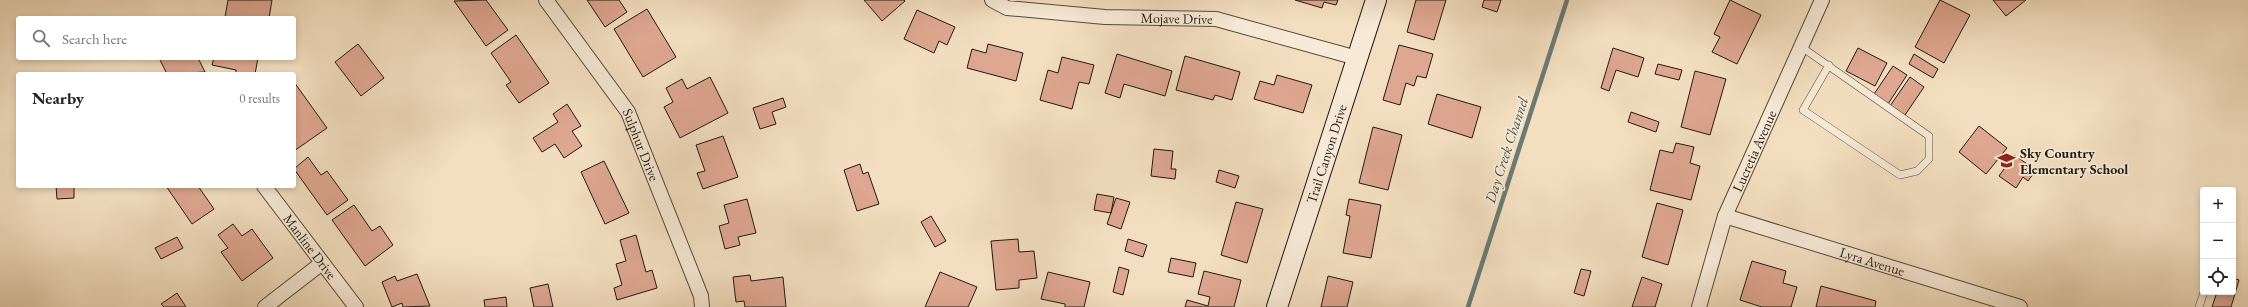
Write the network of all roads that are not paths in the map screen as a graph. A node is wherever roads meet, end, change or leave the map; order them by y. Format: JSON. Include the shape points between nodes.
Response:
{"nodes":[{"id":1,"x":546,"y":0,"type":"edge"},
{"id":2,"x":992,"y":0,"type":"edge"},
{"id":3,"x":1376,"y":0,"type":"edge"},
{"id":4,"x":1822,"y":0,"type":"edge"},
{"id":5,"x":1800,"y":46,"type":"junction"},
{"id":6,"x":1357,"y":58,"type":"junction"},
{"id":7,"x":1828,"y":65,"type":"junction"},
{"id":8,"x":266,"y":188,"type":"edge"},
{"id":9,"x":1725,"y":216,"type":"junction"},
{"id":10,"x":322,"y":263,"type":"junction"},
{"id":11,"x":2203,"y":295,"type":"edge"},
{"id":12,"x":265,"y":307,"type":"edge"},
{"id":13,"x":356,"y":307,"type":"edge"},
{"id":14,"x":702,"y":307,"type":"edge"},
{"id":15,"x":1277,"y":307,"type":"edge"},
{"id":16,"x":1699,"y":307,"type":"edge"},
{"id":17,"x":2020,"y":307,"type":"edge"},
{"id":18,"x":2199,"y":307,"type":"edge"}],
"edges":[{"from":1,"to":14,"type":"street","name":"Sulphur Drive","via":[[628,112],[701,296]]},
{"from":2,"to":6,"type":"street","name":"Mojave Drive","via":[[1007,8],[1105,17],[1216,19]]},
{"from":3,"to":6,"type":"street","name":"Trail Canyon Drive"},
{"from":4,"to":5,"type":"street","name":"Lucretia Avenue"},
{"from":5,"to":7,"type":"lane"},
{"from":5,"to":9,"type":"street","name":"Lucretia Avenue"},
{"from":6,"to":15,"type":"street","name":"Trail Canyon Drive"},
{"from":7,"to":7,"type":"lane","via":[[1803,110],[1900,175],[1917,171],[1929,159],[1929,136]]},
{"from":8,"to":10,"type":"street","name":"Manline Drive"},
{"from":9,"to":16,"type":"street","name":"Lucretia Avenue"},
{"from":9,"to":17,"type":"street","name":"Lyra Avenue"},
{"from":10,"to":12,"type":"street"},
{"from":10,"to":13,"type":"street","name":"Manline Drive"},
{"from":11,"to":18,"type":"lane"}]}
